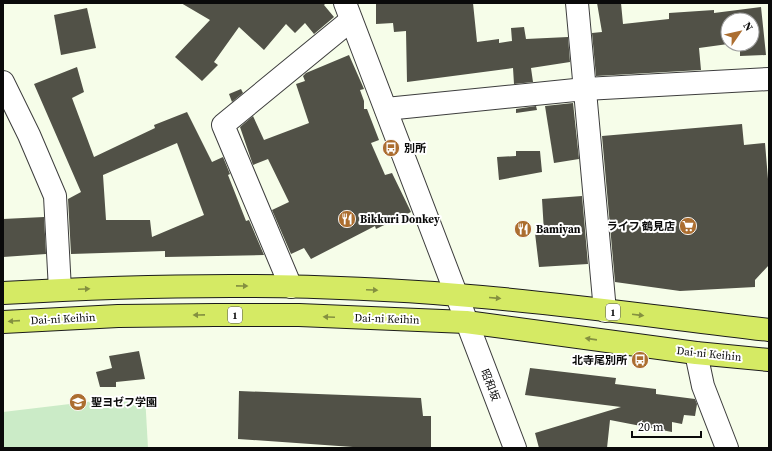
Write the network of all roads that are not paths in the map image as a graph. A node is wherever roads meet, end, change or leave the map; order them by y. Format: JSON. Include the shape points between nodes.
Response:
{"nodes":[{"id":1,"x":577,"y":3,"type":"edge"},
{"id":2,"x":348,"y":12,"type":"edge"},
{"id":3,"x":769,"y":79,"type":"edge"},
{"id":4,"x":3,"y":82,"type":"edge"},
{"id":5,"x":585,"y":89,"type":"junction"},
{"id":6,"x":386,"y":109,"type":"junction"},
{"id":7,"x":291,"y":287,"type":"junction"},
{"id":8,"x":60,"y":290,"type":"junction"},
{"id":9,"x":3,"y":293,"type":"edge"},
{"id":10,"x":456,"y":294,"type":"junction"},
{"id":11,"x":606,"y":311,"type":"junction"},
{"id":12,"x":3,"y":322,"type":"edge"},
{"id":13,"x":466,"y":322,"type":"junction"},
{"id":14,"x":769,"y":330,"type":"edge"},
{"id":15,"x":696,"y":353,"type":"junction"},
{"id":16,"x":769,"y":360,"type":"edge"},
{"id":17,"x":515,"y":448,"type":"edge"},
{"id":18,"x":727,"y":448,"type":"edge"}],
"edges":[{"from":1,"to":5,"type":"street"},
{"from":2,"to":6,"type":"street","name":"昭和坂"},
{"from":2,"to":7,"type":"street","via":[[223,125]]},
{"from":3,"to":5,"type":"street"},
{"from":4,"to":8,"type":"street","via":[[55,196]]},
{"from":5,"to":6,"type":"street"},
{"from":5,"to":11,"type":"street"},
{"from":6,"to":10,"type":"street","name":"昭和坂"},
{"from":8,"to":7,"type":"highway","number":"1","one_way":true,"via":[[163,285]]},
{"from":7,"to":10,"type":"highway","number":"1","one_way":true},
{"from":8,"to":9,"type":"highway","number":"1"},
{"from":10,"to":11,"type":"highway","number":"1","one_way":true},
{"from":10,"to":13,"type":"street","name":"昭和坂"},
{"from":11,"to":14,"type":"highway","number":"1","one_way":true},
{"from":13,"to":12,"type":"highway","name":"Dai-ni Keihin","number":"1","one_way":true,"via":[[223,315],[118,316]]},
{"from":15,"to":13,"type":"highway","name":"Dai-ni Keihin","number":"1","one_way":true},
{"from":13,"to":17,"type":"street","name":"昭和坂"},
{"from":15,"to":16,"type":"highway","name":"Dai-ni Keihin","number":"1"},
{"from":15,"to":18,"type":"street","via":[[703,386]]}]}
